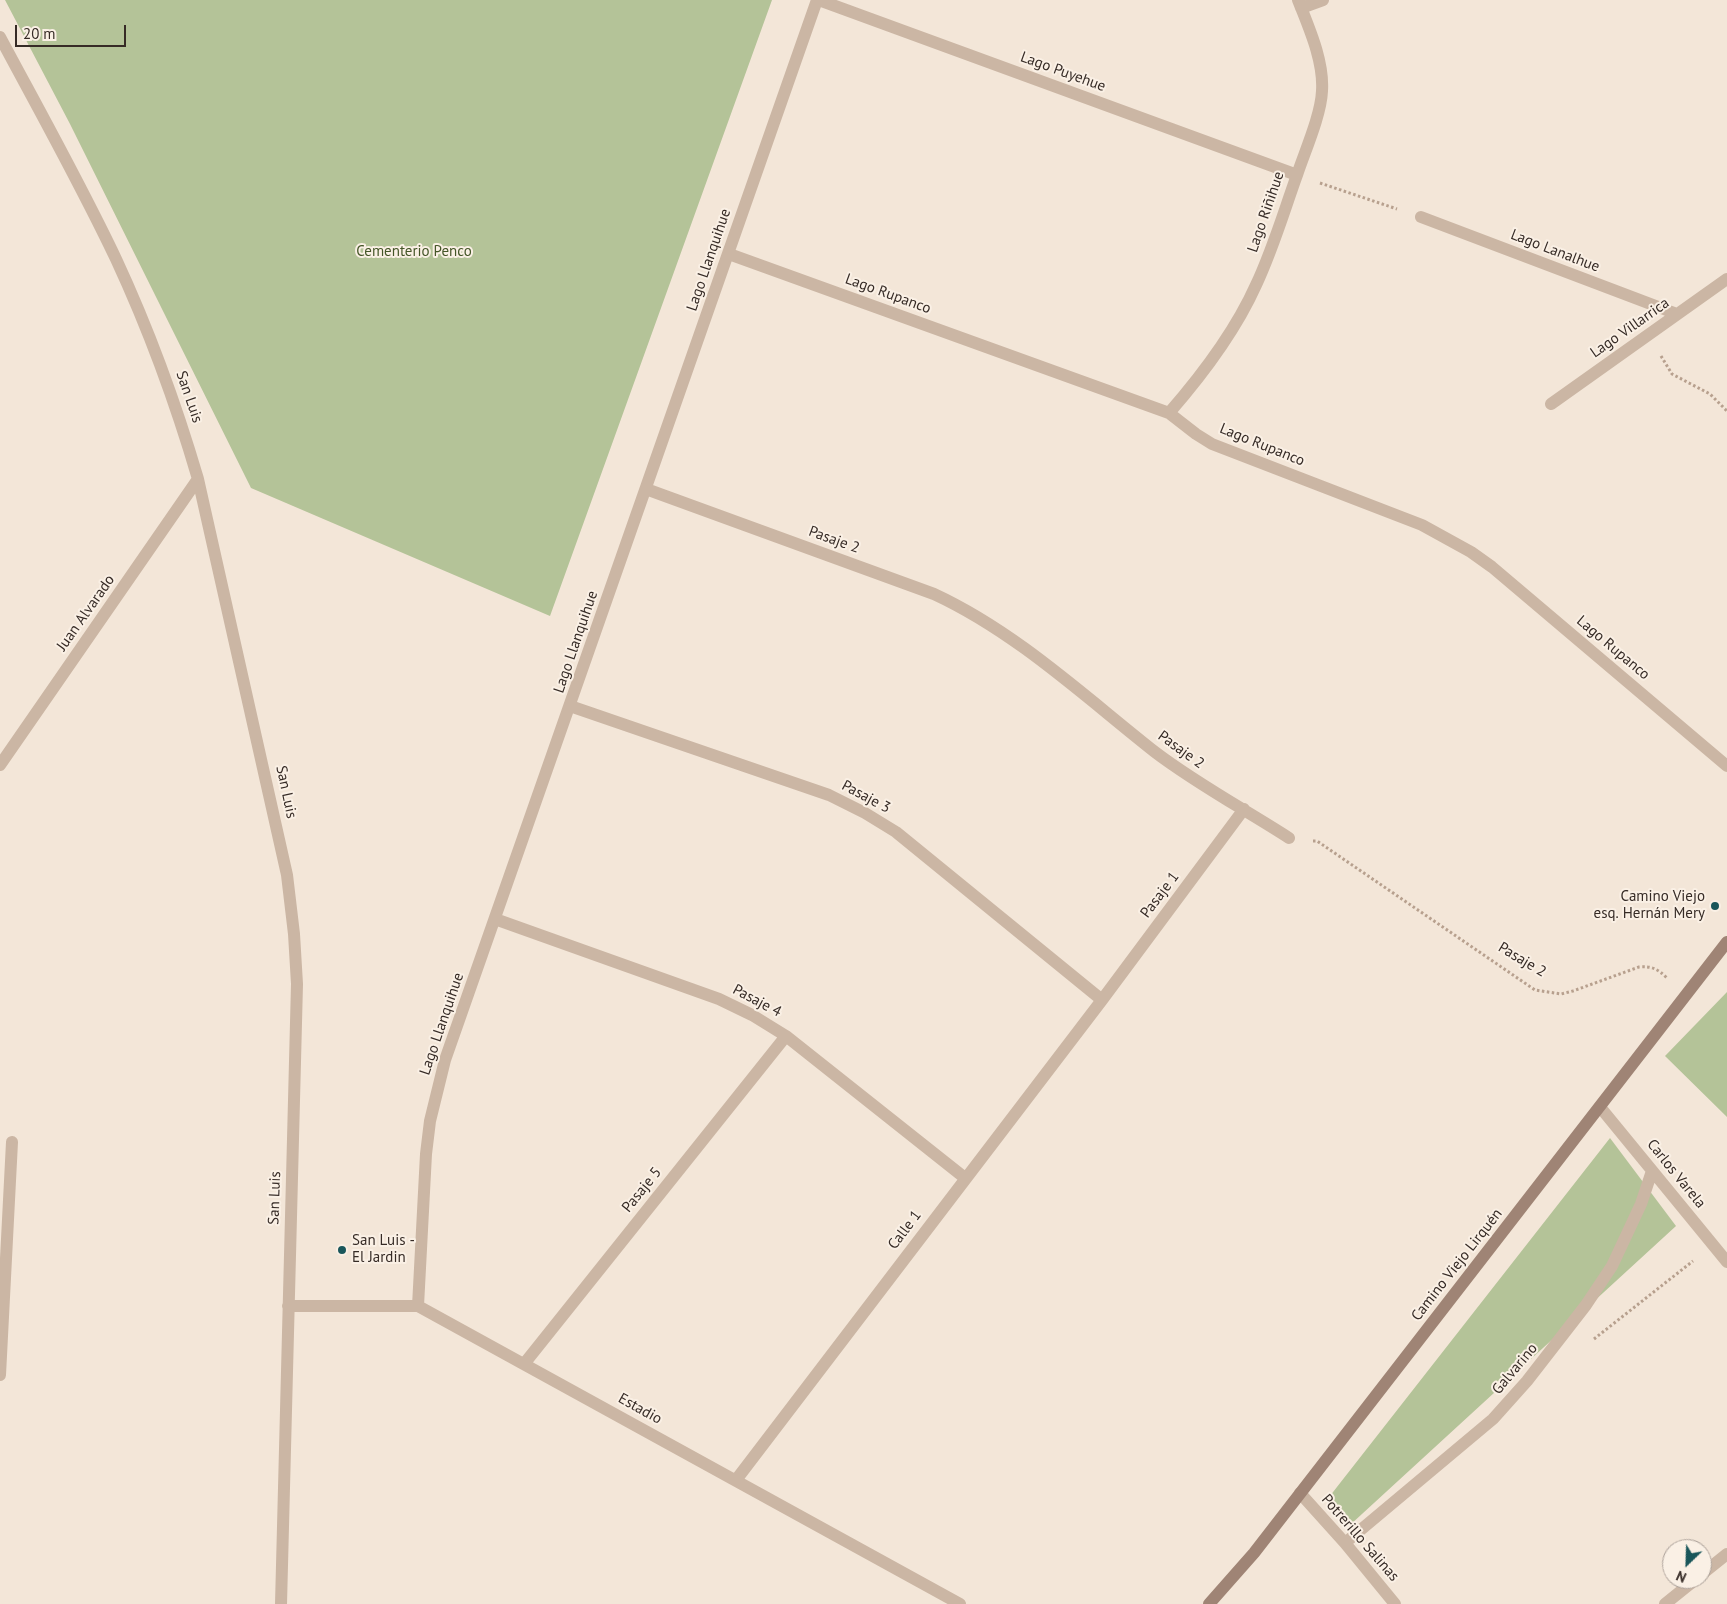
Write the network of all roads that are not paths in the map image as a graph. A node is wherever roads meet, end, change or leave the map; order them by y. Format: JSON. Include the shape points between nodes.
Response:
{"nodes":[{"id":1,"x":818,"y":0,"type":"edge"},
{"id":2,"x":1323,"y":0,"type":"edge"},
{"id":3,"x":1300,"y":4,"type":"edge"},
{"id":4,"x":0,"y":37,"type":"edge"},
{"id":5,"x":1297,"y":175,"type":"junction"},
{"id":6,"x":1421,"y":217,"type":"road end"},
{"id":7,"x":729,"y":254,"type":"junction"},
{"id":8,"x":1727,"y":279,"type":"edge"},
{"id":9,"x":1677,"y":314,"type":"junction"},
{"id":10,"x":1552,"y":404,"type":"dead end"},
{"id":11,"x":1169,"y":413,"type":"junction"},
{"id":12,"x":198,"y":479,"type":"junction"},
{"id":13,"x":646,"y":489,"type":"junction"},
{"id":14,"x":570,"y":706,"type":"junction"},
{"id":15,"x":0,"y":765,"type":"edge"},
{"id":16,"x":1727,"y":766,"type":"edge"},
{"id":17,"x":1244,"y":809,"type":"junction"},
{"id":18,"x":1289,"y":838,"type":"road end"},
{"id":19,"x":495,"y":919,"type":"junction"},
{"id":20,"x":1727,"y":942,"type":"edge"},
{"id":21,"x":1102,"y":1000,"type":"junction"},
{"id":22,"x":786,"y":1036,"type":"junction"},
{"id":23,"x":1600,"y":1107,"type":"junction"},
{"id":24,"x":12,"y":1142,"type":"dead end"},
{"id":25,"x":1652,"y":1171,"type":"junction"},
{"id":26,"x":965,"y":1178,"type":"junction"},
{"id":27,"x":1727,"y":1262,"type":"edge"},
{"id":28,"x":288,"y":1306,"type":"junction"},
{"id":29,"x":418,"y":1306,"type":"junction"},
{"id":30,"x":524,"y":1364,"type":"junction"},
{"id":31,"x":0,"y":1375,"type":"edge"},
{"id":32,"x":736,"y":1480,"type":"junction"},
{"id":33,"x":1300,"y":1493,"type":"junction"},
{"id":34,"x":1345,"y":1543,"type":"junction"},
{"id":35,"x":1727,"y":1554,"type":"edge"},
{"id":36,"x":1712,"y":1566,"type":"edge"},
{"id":37,"x":1684,"y":1589,"type":"edge"},
{"id":38,"x":281,"y":1604,"type":"edge"},
{"id":39,"x":960,"y":1604,"type":"edge"},
{"id":40,"x":1209,"y":1604,"type":"edge"},
{"id":41,"x":1395,"y":1604,"type":"edge"},
{"id":42,"x":1665,"y":1604,"type":"edge"}],
"edges":[{"from":1,"to":5,"type":"street","name":"Lago Puyehue"},
{"from":1,"to":7,"type":"street","name":"Lago Llanquihue"},
{"from":2,"to":3,"type":"street"},
{"from":3,"to":5,"type":"street","name":"Lago Riñihue","via":[[1317,54],[1322,92],[1315,124]]},
{"from":4,"to":12,"type":"street","name":"San Luis","via":[[116,260],[160,363]]},
{"from":5,"to":11,"type":"street","name":"Lago Riñihue","via":[[1269,256],[1241,315],[1193,386]]},
{"from":6,"to":9,"type":"street","name":"Lago Lanalhue"},
{"from":7,"to":11,"type":"street","name":"Lago Rupanco"},
{"from":7,"to":13,"type":"street","name":"Lago Llanquihue"},
{"from":8,"to":9,"type":"street","name":"Lago Villarrica"},
{"from":9,"to":10,"type":"street","name":"Lago Villarrica"},
{"from":11,"to":16,"type":"street","name":"Lago Rupanco","via":[[1212,444],[1393,512],[1471,552]]},
{"from":12,"to":15,"type":"street","name":"Juan Alvarado"},
{"from":12,"to":28,"type":"street","name":"San Luis","via":[[287,875],[294,934],[297,984]]},
{"from":13,"to":14,"type":"street","name":"Lago Llanquihue"},
{"from":13,"to":17,"type":"street","name":"Pasaje 2","via":[[962,607],[1018,644],[1188,775]]},
{"from":14,"to":19,"type":"street","name":"Lago Llanquihue"},
{"from":14,"to":21,"type":"street","name":"Pasaje 3","via":[[828,795],[865,813],[896,832]]},
{"from":17,"to":18,"type":"street","name":"Pasaje 2"},
{"from":17,"to":21,"type":"street","name":"Pasaje 1"},
{"from":19,"to":22,"type":"street","name":"Pasaje 4","via":[[719,999]]},
{"from":19,"to":29,"type":"street","name":"Lago Llanquihue","via":[[446,1060],[430,1121]]},
{"from":20,"to":23,"type":"street","name":"Camino Viejo Lirquén"},
{"from":21,"to":26,"type":"street","name":"Calle 1"},
{"from":22,"to":26,"type":"street","name":"Pasaje 4"},
{"from":22,"to":30,"type":"street","name":"Pasaje 5"},
{"from":23,"to":25,"type":"street","name":"Carlos Varela"},
{"from":23,"to":33,"type":"street","name":"Camino Viejo Lirquén"},
{"from":24,"to":31,"type":"street"},
{"from":25,"to":27,"type":"street","name":"Carlos Varela"},
{"from":25,"to":34,"type":"street","name":"Galvarino","via":[[1642,1204],[1612,1266],[1527,1381],[1493,1419]]},
{"from":26,"to":32,"type":"street","name":"Calle 1"},
{"from":28,"to":29,"type":"street","name":"Estadio"},
{"from":28,"to":38,"type":"street","name":"San Luis"},
{"from":29,"to":30,"type":"street","name":"Estadio"},
{"from":30,"to":32,"type":"street","name":"Estadio"},
{"from":32,"to":39,"type":"street","name":"Estadio"},
{"from":33,"to":34,"type":"street","name":"Potrerillo Salinas"},
{"from":33,"to":40,"type":"street","name":"Camino Viejo Lirquén"},
{"from":34,"to":41,"type":"street","name":"Potrerillo Salinas"},
{"from":35,"to":36,"type":"street"},
{"from":37,"to":42,"type":"street"}]}
